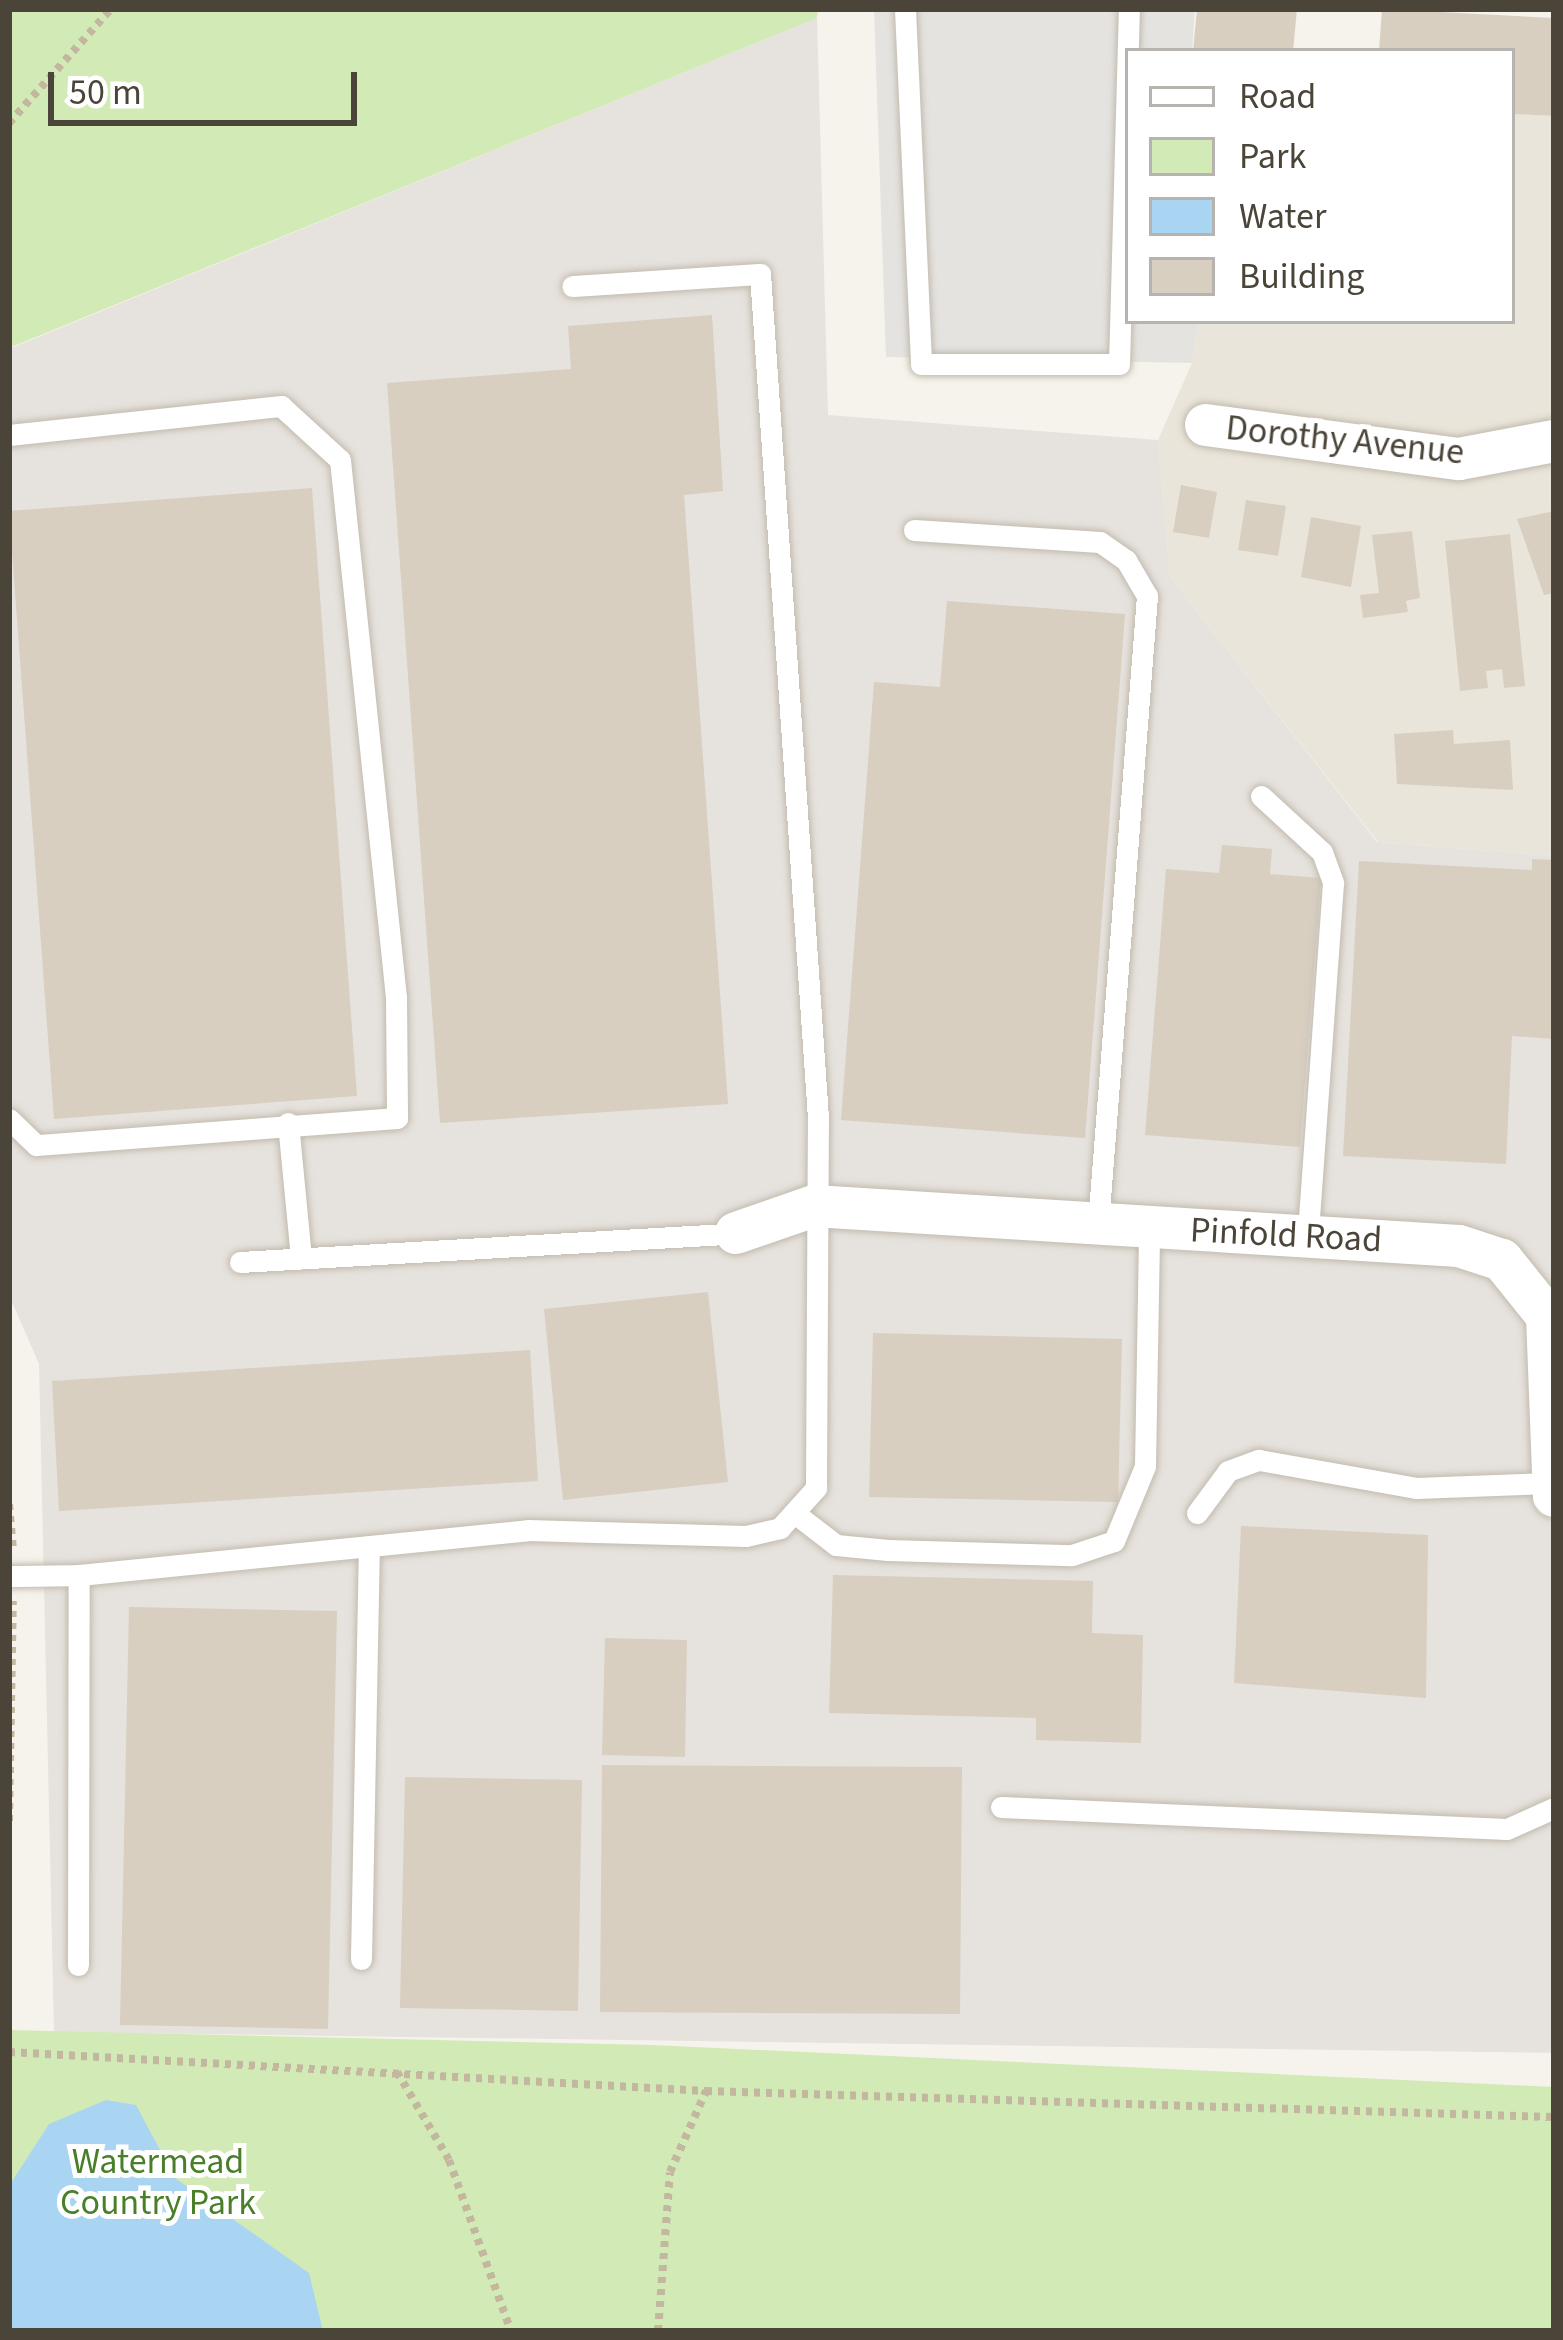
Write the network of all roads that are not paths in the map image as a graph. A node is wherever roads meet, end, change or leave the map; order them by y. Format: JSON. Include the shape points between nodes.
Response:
{"nodes":[{"id":1,"x":905,"y":9,"type":"edge"},
{"id":2,"x":1129,"y":9,"type":"edge"},
{"id":3,"x":1128,"y":48,"type":"edge"},
{"id":4,"x":1125,"y":151,"type":"edge"},
{"id":5,"x":572,"y":286,"type":"dead end"},
{"id":6,"x":1206,"y":425,"type":"dead end"},
{"id":7,"x":9,"y":434,"type":"edge"},
{"id":8,"x":1554,"y":441,"type":"edge"},
{"id":9,"x":914,"y":530,"type":"dead end"},
{"id":10,"x":1261,"y":796,"type":"dead end"},
{"id":11,"x":9,"y":1119,"type":"edge"},
{"id":12,"x":288,"y":1123,"type":"junction"},
{"id":13,"x":814,"y":1206,"type":"junction"},
{"id":14,"x":1098,"y":1223,"type":"junction"},
{"id":15,"x":1149,"y":1227,"type":"junction"},
{"id":16,"x":736,"y":1233,"type":"joint"},
{"id":17,"x":1308,"y":1236,"type":"junction"},
{"id":18,"x":301,"y":1258,"type":"junction"},
{"id":19,"x":240,"y":1262,"type":"dead end"},
{"id":20,"x":1551,"y":1490,"type":"edge"},
{"id":21,"x":1197,"y":1513,"type":"dead end"},
{"id":22,"x":797,"y":1515,"type":"junction"},
{"id":23,"x":369,"y":1546,"type":"junction"},
{"id":24,"x":79,"y":1575,"type":"junction"},
{"id":25,"x":11,"y":1576,"type":"edge"},
{"id":26,"x":1001,"y":1807,"type":"dead end"},
{"id":27,"x":1554,"y":1808,"type":"edge"},
{"id":28,"x":361,"y":1959,"type":"dead end"},
{"id":29,"x":78,"y":1965,"type":"dead end"}],
"edges":[{"from":1,"to":4,"type":"lane","via":[[921,364],[1119,364]]},
{"from":2,"to":3,"type":"lane"},
{"from":5,"to":13,"type":"lane","via":[[760,274],[818,1118]]},
{"from":6,"to":8,"type":"street","name":"Dorothy Avenue","via":[[1459,459]]},
{"from":7,"to":12,"type":"lane","via":[[281,406],[340,460],[396,997],[397,1118]]},
{"from":9,"to":14,"type":"lane","via":[[1100,542],[1126,560],[1147,596]]},
{"from":10,"to":17,"type":"lane","via":[[1322,852],[1333,883]]},
{"from":11,"to":12,"type":"lane","via":[[36,1145]]},
{"from":12,"to":18,"type":"lane"},
{"from":13,"to":14,"type":"street","name":"Pinfold Road"},
{"from":13,"to":16,"type":"street","name":"Pinfold Road"},
{"from":13,"to":22,"type":"lane","via":[[819,1450],[816,1488]]},
{"from":14,"to":15,"type":"street","name":"Pinfold Road"},
{"from":15,"to":17,"type":"street","name":"Pinfold Road"},
{"from":15,"to":22,"type":"lane","via":[[1145,1466],[1114,1541],[1072,1555],[888,1550],[836,1545]]},
{"from":16,"to":18,"type":"lane"},
{"from":17,"to":20,"type":"street","name":"Pinfold Road","via":[[1460,1246],[1502,1260],[1531,1286],[1546,1316]]},
{"from":18,"to":19,"type":"lane"},
{"from":20,"to":21,"type":"lane","via":[[1416,1488],[1259,1460],[1228,1471]]},
{"from":22,"to":23,"type":"lane","via":[[746,1537],[562,1529]]},
{"from":23,"to":24,"type":"lane"},
{"from":23,"to":28,"type":"lane"},
{"from":24,"to":25,"type":"lane"},
{"from":24,"to":29,"type":"lane"},
{"from":26,"to":27,"type":"lane","via":[[1507,1829]]}]}
